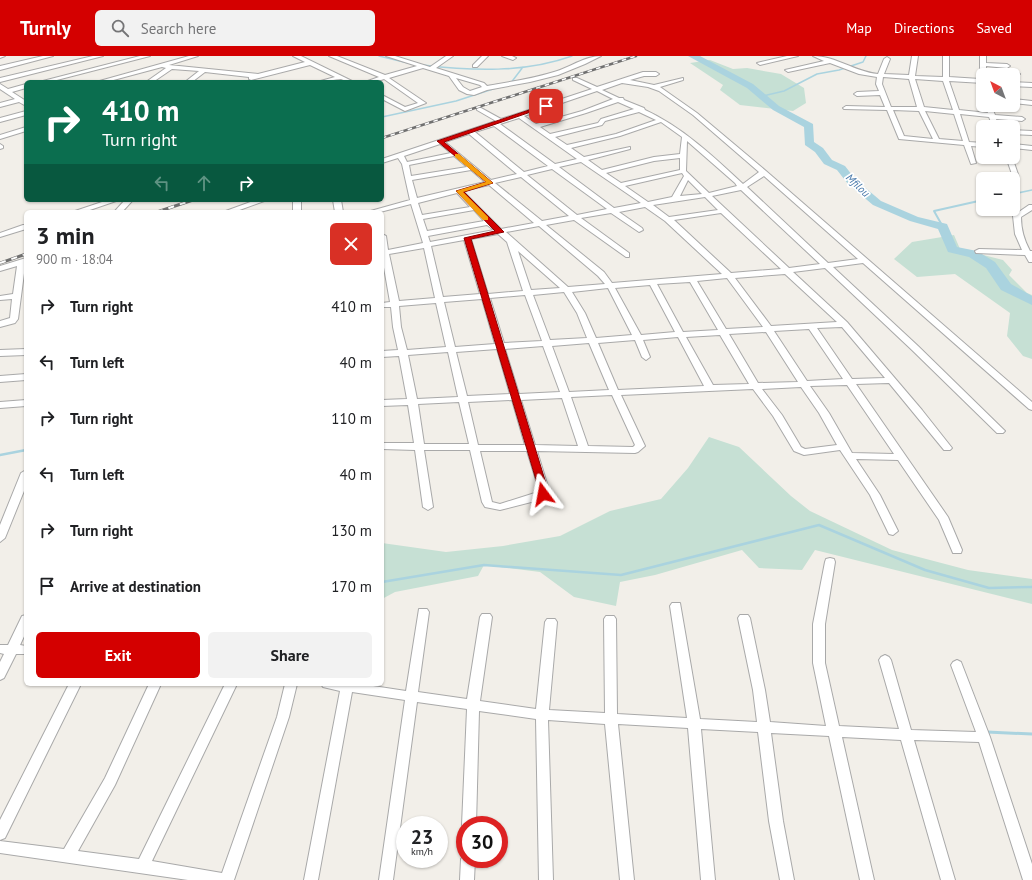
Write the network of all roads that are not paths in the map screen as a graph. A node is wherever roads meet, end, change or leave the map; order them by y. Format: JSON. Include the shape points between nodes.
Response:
{"nodes":[{"id":1,"x":50,"y":56,"type":"edge"},
{"id":2,"x":100,"y":56,"type":"edge"},
{"id":3,"x":147,"y":56,"type":"edge"},
{"id":4,"x":195,"y":56,"type":"edge"},
{"id":5,"x":296,"y":56,"type":"edge"},
{"id":6,"x":332,"y":56,"type":"edge"},
{"id":7,"x":389,"y":56,"type":"edge"},
{"id":8,"x":450,"y":56,"type":"edge"},
{"id":9,"x":485,"y":56,"type":"edge"},
{"id":10,"x":505,"y":56,"type":"edge"},
{"id":11,"x":598,"y":56,"type":"edge"},
{"id":12,"x":795,"y":56,"type":"edge"},
{"id":13,"x":816,"y":56,"type":"edge"},
{"id":14,"x":915,"y":56,"type":"edge"},
{"id":15,"x":946,"y":56,"type":"edge"},
{"id":16,"x":983,"y":56,"type":"edge"},
{"id":17,"x":87,"y":57,"type":"edge"},
{"id":18,"x":398,"y":57,"type":"edge"},
{"id":19,"x":784,"y":57,"type":"edge"},
{"id":20,"x":513,"y":58,"type":"dead end"},
{"id":21,"x":888,"y":59,"type":"dead end"},
{"id":22,"x":760,"y":62,"type":"dead end"},
{"id":23,"x":830,"y":62,"type":"junction"},
{"id":24,"x":310,"y":63,"type":"junction"},
{"id":25,"x":982,"y":64,"type":"junction"},
{"id":26,"x":158,"y":66,"type":"junction"},
{"id":27,"x":475,"y":66,"type":"dead end"},
{"id":28,"x":103,"y":67,"type":"junction"},
{"id":29,"x":170,"y":67,"type":"junction"},
{"id":30,"x":429,"y":67,"type":"junction"},
{"id":31,"x":1012,"y":67,"type":"dead end"},
{"id":32,"x":0,"y":68,"type":"edge"},
{"id":33,"x":983,"y":68,"type":"edge"},
{"id":34,"x":788,"y":70,"type":"dead end"},
{"id":35,"x":203,"y":71,"type":"junction"},
{"id":36,"x":656,"y":74,"type":"dead end"},
{"id":37,"x":451,"y":75,"type":"junction"},
{"id":38,"x":257,"y":76,"type":"junction"},
{"id":39,"x":880,"y":76,"type":"junction"},
{"id":40,"x":119,"y":77,"type":"junction"},
{"id":41,"x":340,"y":77,"type":"junction"},
{"id":42,"x":384,"y":78,"type":"junction"},
{"id":43,"x":912,"y":78,"type":"junction"},
{"id":44,"x":576,"y":79,"type":"dead end"},
{"id":45,"x":681,"y":79,"type":"dead end"},
{"id":46,"x":0,"y":80,"type":"edge"},
{"id":47,"x":50,"y":80,"type":"edge"},
{"id":48,"x":107,"y":80,"type":"edge"},
{"id":49,"x":115,"y":80,"type":"edge"},
{"id":50,"x":152,"y":80,"type":"edge"},
{"id":51,"x":191,"y":80,"type":"edge"},
{"id":52,"x":250,"y":80,"type":"edge"},
{"id":53,"x":328,"y":80,"type":"edge"},
{"id":54,"x":347,"y":80,"type":"edge"},
{"id":55,"x":376,"y":80,"type":"edge"},
{"id":56,"x":622,"y":80,"type":"junction"},
{"id":57,"x":946,"y":80,"type":"junction"},
{"id":58,"x":976,"y":81,"type":"edge"},
{"id":59,"x":1020,"y":85,"type":"edge"},
{"id":60,"x":24,"y":86,"type":"edge"},
{"id":61,"x":483,"y":86,"type":"junction"},
{"id":62,"x":1032,"y":86,"type":"edge"},
{"id":63,"x":654,"y":87,"type":"junction"},
{"id":64,"x":598,"y":88,"type":"junction"},
{"id":65,"x":3,"y":89,"type":"edge"},
{"id":66,"x":881,"y":93,"type":"junction"},
{"id":67,"x":858,"y":94,"type":"dead end"},
{"id":68,"x":384,"y":98,"type":"edge"},
{"id":69,"x":621,"y":99,"type":"junction"},
{"id":70,"x":24,"y":102,"type":"edge"},
{"id":71,"x":1020,"y":102,"type":"edge"},
{"id":72,"x":1032,"y":103,"type":"edge"},
{"id":73,"x":0,"y":105,"type":"edge"},
{"id":74,"x":846,"y":108,"type":"dead end"},
{"id":75,"x":889,"y":108,"type":"junction"},
{"id":76,"x":479,"y":109,"type":"dead end"},
{"id":77,"x":642,"y":109,"type":"junction"},
{"id":78,"x":921,"y":109,"type":"junction"},
{"id":79,"x":956,"y":112,"type":"junction"},
{"id":80,"x":991,"y":112,"type":"edge"},
{"id":81,"x":24,"y":114,"type":"edge"},
{"id":82,"x":519,"y":115,"type":"junction"},
{"id":83,"x":992,"y":116,"type":"junction"},
{"id":84,"x":1022,"y":119,"type":"dead end"},
{"id":85,"x":0,"y":120,"type":"edge"},
{"id":86,"x":662,"y":120,"type":"junction"},
{"id":87,"x":993,"y":120,"type":"edge"},
{"id":88,"x":497,"y":122,"type":"junction"},
{"id":89,"x":535,"y":126,"type":"junction"},
{"id":90,"x":24,"y":130,"type":"edge"},
{"id":91,"x":469,"y":131,"type":"junction"},
{"id":92,"x":1020,"y":132,"type":"edge"},
{"id":93,"x":1032,"y":133,"type":"edge"},
{"id":94,"x":0,"y":136,"type":"edge"},
{"id":95,"x":550,"y":136,"type":"junction"},
{"id":96,"x":685,"y":136,"type":"junction"},
{"id":97,"x":440,"y":141,"type":"junction"},
{"id":98,"x":937,"y":141,"type":"junction"},
{"id":99,"x":967,"y":143,"type":"junction"},
{"id":100,"x":976,"y":144,"type":"edge"},
{"id":101,"x":567,"y":147,"type":"junction"},
{"id":102,"x":1020,"y":147,"type":"edge"},
{"id":103,"x":628,"y":148,"type":"dead end"},
{"id":104,"x":1032,"y":148,"type":"edge"},
{"id":105,"x":456,"y":154,"type":"junction"},
{"id":106,"x":400,"y":155,"type":"junction"},
{"id":107,"x":682,"y":156,"type":"junction"},
{"id":108,"x":582,"y":159,"type":"junction"},
{"id":109,"x":384,"y":160,"type":"edge"},
{"id":110,"x":974,"y":163,"type":"dead end"},
{"id":111,"x":405,"y":164,"type":"junction"},
{"id":112,"x":553,"y":167,"type":"junction"},
{"id":113,"x":472,"y":168,"type":"junction"},
{"id":114,"x":601,"y":172,"type":"junction"},
{"id":115,"x":764,"y":172,"type":"junction"},
{"id":116,"x":685,"y":174,"type":"junction"},
{"id":117,"x":522,"y":175,"type":"junction"},
{"id":118,"x":408,"y":179,"type":"junction"},
{"id":119,"x":490,"y":183,"type":"junction"},
{"id":120,"x":620,"y":185,"type":"junction"},
{"id":121,"x":743,"y":187,"type":"junction"},
{"id":122,"x":459,"y":191,"type":"junction"},
{"id":123,"x":708,"y":195,"type":"junction"},
{"id":124,"x":676,"y":199,"type":"junction"},
{"id":125,"x":108,"y":202,"type":"edge"},
{"id":126,"x":126,"y":202,"type":"edge"},
{"id":127,"x":257,"y":202,"type":"edge"},
{"id":128,"x":414,"y":202,"type":"junction"},
{"id":129,"x":648,"y":205,"type":"junction"},
{"id":130,"x":1032,"y":206,"type":"edge"},
{"id":131,"x":475,"y":208,"type":"junction"},
{"id":132,"x":82,"y":210,"type":"edge"},
{"id":133,"x":120,"y":210,"type":"edge"},
{"id":134,"x":233,"y":210,"type":"edge"},
{"id":135,"x":379,"y":210,"type":"edge"},
{"id":136,"x":723,"y":211,"type":"junction"},
{"id":137,"x":614,"y":212,"type":"junction"},
{"id":138,"x":419,"y":218,"type":"junction"},
{"id":139,"x":576,"y":218,"type":"junction"},
{"id":140,"x":668,"y":219,"type":"junction"},
{"id":141,"x":489,"y":222,"type":"junction"},
{"id":142,"x":542,"y":225,"type":"junction"},
{"id":143,"x":24,"y":228,"type":"edge"},
{"id":144,"x":639,"y":230,"type":"dead end"},
{"id":145,"x":500,"y":232,"type":"junction"},
{"id":146,"x":424,"y":234,"type":"junction"},
{"id":147,"x":0,"y":235,"type":"edge"},
{"id":148,"x":467,"y":238,"type":"junction"},
{"id":149,"x":511,"y":242,"type":"junction"},
{"id":150,"x":428,"y":245,"type":"junction"},
{"id":151,"x":979,"y":251,"type":"dead end"},
{"id":152,"x":384,"y":253,"type":"edge"},
{"id":153,"x":1030,"y":253,"type":"edge"},
{"id":154,"x":626,"y":255,"type":"dead end"},
{"id":155,"x":864,"y":260,"type":"junction"},
{"id":156,"x":1032,"y":260,"type":"edge"},
{"id":157,"x":23,"y":261,"type":"edge"},
{"id":158,"x":827,"y":266,"type":"junction"},
{"id":159,"x":0,"y":269,"type":"edge"},
{"id":160,"x":787,"y":271,"type":"junction"},
{"id":161,"x":729,"y":276,"type":"junction"},
{"id":162,"x":692,"y":279,"type":"junction"},
{"id":163,"x":652,"y":282,"type":"junction"},
{"id":164,"x":610,"y":286,"type":"junction"},
{"id":165,"x":566,"y":289,"type":"junction"},
{"id":166,"x":527,"y":293,"type":"junction"},
{"id":167,"x":16,"y":296,"type":"junction"},
{"id":168,"x":485,"y":296,"type":"junction"},
{"id":169,"x":0,"y":298,"type":"edge"},
{"id":170,"x":439,"y":301,"type":"junction"},
{"id":171,"x":395,"y":304,"type":"junction"},
{"id":172,"x":384,"y":305,"type":"edge"},
{"id":173,"x":0,"y":324,"type":"edge"},
{"id":174,"x":844,"y":324,"type":"junction"},
{"id":175,"x":812,"y":327,"type":"junction"},
{"id":176,"x":769,"y":330,"type":"junction"},
{"id":177,"x":724,"y":333,"type":"junction"},
{"id":178,"x":680,"y":335,"type":"junction"},
{"id":179,"x":638,"y":338,"type":"junction"},
{"id":180,"x":592,"y":340,"type":"junction"},
{"id":181,"x":546,"y":344,"type":"junction"},
{"id":182,"x":500,"y":346,"type":"junction"},
{"id":183,"x":450,"y":350,"type":"junction"},
{"id":184,"x":24,"y":352,"type":"edge"},
{"id":185,"x":0,"y":353,"type":"edge"},
{"id":186,"x":403,"y":353,"type":"junction"},
{"id":187,"x":384,"y":354,"type":"edge"},
{"id":188,"x":646,"y":356,"type":"dead end"},
{"id":189,"x":24,"y":377,"type":"edge"},
{"id":190,"x":0,"y":379,"type":"edge"},
{"id":191,"x":892,"y":380,"type":"junction"},
{"id":192,"x":851,"y":382,"type":"junction"},
{"id":193,"x":803,"y":383,"type":"junction"},
{"id":194,"x":755,"y":386,"type":"junction"},
{"id":195,"x":710,"y":389,"type":"junction"},
{"id":196,"x":615,"y":393,"type":"junction"},
{"id":197,"x":566,"y":395,"type":"junction"},
{"id":198,"x":514,"y":397,"type":"junction"},
{"id":199,"x":464,"y":399,"type":"junction"},
{"id":200,"x":411,"y":401,"type":"junction"},
{"id":201,"x":24,"y":403,"type":"edge"},
{"id":202,"x":384,"y":403,"type":"edge"},
{"id":203,"x":0,"y":405,"type":"edge"},
{"id":204,"x":1032,"y":407,"type":"edge"},
{"id":205,"x":1000,"y":431,"type":"dead end"},
{"id":206,"x":384,"y":446,"type":"edge"},
{"id":207,"x":418,"y":447,"type":"junction"},
{"id":208,"x":843,"y":447,"type":"junction"},
{"id":209,"x":475,"y":448,"type":"junction"},
{"id":210,"x":531,"y":448,"type":"junction"},
{"id":211,"x":947,"y":448,"type":"dead end"},
{"id":212,"x":584,"y":449,"type":"junction"},
{"id":213,"x":850,"y":456,"type":"junction"},
{"id":214,"x":902,"y":457,"type":"junction"},
{"id":215,"x":24,"y":478,"type":"edge"},
{"id":216,"x":428,"y":507,"type":"dead end"},
{"id":217,"x":3,"y":525,"type":"edge"},
{"id":218,"x":893,"y":531,"type":"dead end"},
{"id":219,"x":0,"y":538,"type":"edge"},
{"id":220,"x":957,"y":550,"type":"dead end"},
{"id":221,"x":830,"y":562,"type":"dead end"},
{"id":222,"x":676,"y":606,"type":"dead end"},
{"id":223,"x":423,"y":612,"type":"dead end"},
{"id":224,"x":486,"y":617,"type":"dead end"},
{"id":225,"x":744,"y":618,"type":"dead end"},
{"id":226,"x":610,"y":619,"type":"dead end"},
{"id":227,"x":24,"y":622,"type":"edge"},
{"id":228,"x":552,"y":622,"type":"dead end"},
{"id":229,"x":6,"y":649,"type":"edge"},
{"id":230,"x":24,"y":650,"type":"edge"},
{"id":231,"x":885,"y":660,"type":"dead end"},
{"id":232,"x":957,"y":665,"type":"dead end"},
{"id":233,"x":0,"y":675,"type":"edge"},
{"id":234,"x":74,"y":686,"type":"edge"},
{"id":235,"x":154,"y":686,"type":"edge"},
{"id":236,"x":230,"y":686,"type":"edge"},
{"id":237,"x":290,"y":686,"type":"edge"},
{"id":238,"x":346,"y":686,"type":"edge"},
{"id":239,"x":352,"y":686,"type":"edge"},
{"id":240,"x":412,"y":696,"type":"junction"},
{"id":241,"x":474,"y":704,"type":"junction"},
{"id":242,"x":542,"y":715,"type":"junction"},
{"id":243,"x":611,"y":718,"type":"junction"},
{"id":244,"x":694,"y":722,"type":"junction"},
{"id":245,"x":764,"y":726,"type":"junction"},
{"id":246,"x":835,"y":731,"type":"junction"},
{"id":247,"x":905,"y":735,"type":"junction"},
{"id":248,"x":984,"y":737,"type":"junction"},
{"id":249,"x":469,"y":816,"type":"edge"},
{"id":250,"x":0,"y":834,"type":"edge"},
{"id":251,"x":0,"y":847,"type":"edge"},
{"id":252,"x":68,"y":856,"type":"junction"},
{"id":253,"x":143,"y":866,"type":"junction"},
{"id":254,"x":468,"y":868,"type":"edge"},
{"id":255,"x":226,"y":880,"type":"edge"},
{"id":256,"x":310,"y":880,"type":"edge"},
{"id":257,"x":386,"y":880,"type":"edge"},
{"id":258,"x":467,"y":880,"type":"edge"},
{"id":259,"x":546,"y":880,"type":"edge"},
{"id":260,"x":627,"y":880,"type":"edge"},
{"id":261,"x":708,"y":880,"type":"edge"},
{"id":262,"x":787,"y":880,"type":"edge"},
{"id":263,"x":867,"y":880,"type":"edge"},
{"id":264,"x":948,"y":880,"type":"edge"},
{"id":265,"x":1030,"y":880,"type":"edge"}],
"edges":[{"from":1,"to":32,"type":"street"},
{"from":2,"to":17,"type":"street"},
{"from":3,"to":28,"type":"street"},
{"from":4,"to":26,"type":"street"},
{"from":5,"to":24,"type":"street"},
{"from":6,"to":42,"type":"street"},
{"from":7,"to":18,"type":"street"},
{"from":8,"to":30,"type":"street"},
{"from":9,"to":27,"type":"street"},
{"from":10,"to":20,"type":"street"},
{"from":11,"to":61,"type":"street","via":[[556,75],[511,84]]},
{"from":12,"to":19,"type":"street"},
{"from":13,"to":23,"type":"street"},
{"from":14,"to":43,"type":"street"},
{"from":15,"to":57,"type":"street"},
{"from":16,"to":25,"type":"street"},
{"from":17,"to":28,"type":"street"},
{"from":17,"to":46,"type":"street"},
{"from":18,"to":30,"type":"street"},
{"from":19,"to":22,"type":"street"},
{"from":21,"to":39,"type":"street"},
{"from":23,"to":34,"type":"street"},
{"from":23,"to":39,"type":"street","via":[[861,73]]},
{"from":24,"to":38,"type":"street"},
{"from":24,"to":41,"type":"street"},
{"from":25,"to":31,"type":"street"},
{"from":25,"to":33,"type":"street"},
{"from":26,"to":29,"type":"street"},
{"from":26,"to":40,"type":"street"},
{"from":28,"to":40,"type":"street"},
{"from":28,"to":47,"type":"street"},
{"from":29,"to":35,"type":"street"},
{"from":29,"to":50,"type":"street"},
{"from":30,"to":37,"type":"street"},
{"from":30,"to":42,"type":"street"},
{"from":35,"to":38,"type":"street"},
{"from":35,"to":51,"type":"street"},
{"from":36,"to":56,"type":"street"},
{"from":37,"to":61,"type":"street"},
{"from":37,"to":61,"type":"street","via":[[458,88],[464,92],[478,92]]},
{"from":38,"to":52,"type":"street"},
{"from":39,"to":43,"type":"street"},
{"from":39,"to":66,"type":"street"},
{"from":40,"to":48,"type":"street"},
{"from":40,"to":49,"type":"street"},
{"from":41,"to":53,"type":"street"},
{"from":41,"to":54,"type":"street"},
{"from":42,"to":55,"type":"street"},
{"from":42,"to":68,"type":"street","via":[[423,103],[405,109]]},
{"from":43,"to":57,"type":"street"},
{"from":43,"to":78,"type":"street"},
{"from":44,"to":64,"type":"street"},
{"from":45,"to":63,"type":"street"},
{"from":56,"to":63,"type":"street"},
{"from":56,"to":64,"type":"street"},
{"from":57,"to":58,"type":"street"},
{"from":57,"to":79,"type":"street"},
{"from":59,"to":62,"type":"street"},
{"from":60,"to":65,"type":"street"},
{"from":63,"to":115,"type":"street","via":[[669,94],[696,114]]},
{"from":64,"to":69,"type":"street"},
{"from":64,"to":82,"type":"street"},
{"from":65,"to":70,"type":"street"},
{"from":66,"to":67,"type":"street"},
{"from":66,"to":75,"type":"street"},
{"from":69,"to":77,"type":"street"},
{"from":69,"to":89,"type":"street"},
{"from":70,"to":73,"type":"street"},
{"from":71,"to":72,"type":"street"},
{"from":74,"to":75,"type":"street"},
{"from":75,"to":78,"type":"street"},
{"from":75,"to":98,"type":"street","via":[[901,138]]},
{"from":76,"to":88,"type":"street"},
{"from":77,"to":86,"type":"street"},
{"from":77,"to":95,"type":"street","via":[[602,120],[600,124]]},
{"from":78,"to":79,"type":"street"},
{"from":78,"to":98,"type":"street"},
{"from":79,"to":83,"type":"street"},
{"from":79,"to":99,"type":"street"},
{"from":80,"to":83,"type":"street"},
{"from":81,"to":85,"type":"street"},
{"from":82,"to":88,"type":"street"},
{"from":82,"to":89,"type":"street"},
{"from":83,"to":84,"type":"street"},
{"from":83,"to":87,"type":"street"},
{"from":86,"to":96,"type":"street"},
{"from":86,"to":101,"type":"street"},
{"from":88,"to":91,"type":"street"},
{"from":88,"to":112,"type":"street"},
{"from":89,"to":95,"type":"street"},
{"from":90,"to":94,"type":"street"},
{"from":91,"to":97,"type":"street"},
{"from":91,"to":117,"type":"street"},
{"from":92,"to":93,"type":"street"},
{"from":95,"to":101,"type":"street"},
{"from":96,"to":107,"type":"street"},
{"from":96,"to":121,"type":"street"},
{"from":97,"to":105,"type":"street"},
{"from":97,"to":106,"type":"street"},
{"from":98,"to":99,"type":"street"},
{"from":99,"to":100,"type":"street"},
{"from":99,"to":110,"type":"street"},
{"from":101,"to":108,"type":"street"},
{"from":102,"to":104,"type":"street"},
{"from":103,"to":108,"type":"street"},
{"from":105,"to":111,"type":"street"},
{"from":105,"to":113,"type":"street"},
{"from":106,"to":109,"type":"street"},
{"from":106,"to":111,"type":"street"},
{"from":107,"to":114,"type":"street","via":[[654,159]]},
{"from":107,"to":116,"type":"street"},
{"from":108,"to":112,"type":"street"},
{"from":108,"to":114,"type":"street"},
{"from":111,"to":118,"type":"street"},
{"from":112,"to":117,"type":"street"},
{"from":112,"to":137,"type":"street"},
{"from":113,"to":118,"type":"street"},
{"from":113,"to":119,"type":"street"},
{"from":114,"to":120,"type":"street"},
{"from":115,"to":121,"type":"street"},
{"from":115,"to":155,"type":"street"},
{"from":116,"to":120,"type":"street"},
{"from":116,"to":123,"type":"street"},
{"from":116,"to":124,"type":"street"},
{"from":117,"to":119,"type":"street"},
{"from":117,"to":139,"type":"street"},
{"from":118,"to":128,"type":"street"},
{"from":119,"to":122,"type":"street"},
{"from":119,"to":142,"type":"street"},
{"from":120,"to":129,"type":"street"},
{"from":121,"to":123,"type":"street"},
{"from":121,"to":158,"type":"street"},
{"from":122,"to":128,"type":"street"},
{"from":122,"to":131,"type":"street"},
{"from":123,"to":124,"type":"street"},
{"from":123,"to":136,"type":"street"},
{"from":124,"to":129,"type":"street"},
{"from":125,"to":132,"type":"street"},
{"from":126,"to":133,"type":"street"},
{"from":127,"to":134,"type":"street"},
{"from":128,"to":135,"type":"street"},
{"from":128,"to":138,"type":"street"},
{"from":129,"to":137,"type":"street"},
{"from":129,"to":140,"type":"street"},
{"from":130,"to":153,"type":"street","via":[[1017,216],[1017,233]]},
{"from":131,"to":138,"type":"street"},
{"from":131,"to":141,"type":"street"},
{"from":136,"to":140,"type":"street"},
{"from":136,"to":160,"type":"street"},
{"from":137,"to":139,"type":"street"},
{"from":137,"to":144,"type":"street"},
{"from":138,"to":146,"type":"street"},
{"from":139,"to":142,"type":"street"},
{"from":139,"to":154,"type":"street"},
{"from":140,"to":161,"type":"street"},
{"from":141,"to":145,"type":"street"},
{"from":141,"to":146,"type":"street"},
{"from":142,"to":145,"type":"street"},
{"from":142,"to":164,"type":"street","via":[[589,263]]},
{"from":143,"to":147,"type":"street"},
{"from":145,"to":148,"type":"street"},
{"from":145,"to":149,"type":"street"},
{"from":146,"to":150,"type":"street"},
{"from":148,"to":150,"type":"street"},
{"from":148,"to":168,"type":"street"},
{"from":149,"to":165,"type":"street","via":[[534,259]]},
{"from":149,"to":166,"type":"street"},
{"from":150,"to":152,"type":"street"},
{"from":150,"to":170,"type":"street"},
{"from":151,"to":153,"type":"street"},
{"from":152,"to":171,"type":"street"},
{"from":153,"to":156,"type":"street"},
{"from":155,"to":158,"type":"street"},
{"from":155,"to":204,"type":"street"},
{"from":157,"to":159,"type":"street"},
{"from":157,"to":167,"type":"street"},
{"from":158,"to":160,"type":"street"},
{"from":158,"to":205,"type":"street"},
{"from":160,"to":161,"type":"street"},
{"from":160,"to":174,"type":"street"},
{"from":161,"to":162,"type":"street"},
{"from":161,"to":176,"type":"street"},
{"from":162,"to":163,"type":"street"},
{"from":162,"to":177,"type":"street"},
{"from":163,"to":164,"type":"street"},
{"from":163,"to":178,"type":"street"},
{"from":164,"to":165,"type":"street"},
{"from":164,"to":179,"type":"street"},
{"from":165,"to":166,"type":"street"},
{"from":165,"to":180,"type":"street","via":[[581,313]]},
{"from":166,"to":168,"type":"street"},
{"from":166,"to":181,"type":"street"},
{"from":167,"to":169,"type":"street"},
{"from":167,"to":173,"type":"street","via":[[14,319]]},
{"from":168,"to":170,"type":"street"},
{"from":168,"to":182,"type":"street"},
{"from":170,"to":171,"type":"street"},
{"from":170,"to":183,"type":"street"},
{"from":171,"to":172,"type":"street"},
{"from":171,"to":186,"type":"street"},
{"from":174,"to":175,"type":"street"},
{"from":174,"to":191,"type":"street"},
{"from":175,"to":176,"type":"street"},
{"from":175,"to":192,"type":"street"},
{"from":176,"to":177,"type":"street"},
{"from":176,"to":193,"type":"street"},
{"from":177,"to":178,"type":"street"},
{"from":177,"to":194,"type":"street"},
{"from":178,"to":179,"type":"street"},
{"from":178,"to":195,"type":"street"},
{"from":179,"to":180,"type":"street"},
{"from":179,"to":188,"type":"street"},
{"from":180,"to":181,"type":"street"},
{"from":180,"to":196,"type":"street"},
{"from":181,"to":182,"type":"street"},
{"from":181,"to":197,"type":"street"},
{"from":182,"to":183,"type":"street"},
{"from":182,"to":198,"type":"street"},
{"from":183,"to":186,"type":"street"},
{"from":183,"to":199,"type":"street"},
{"from":184,"to":185,"type":"street"},
{"from":186,"to":187,"type":"street"},
{"from":186,"to":200,"type":"street"},
{"from":189,"to":190,"type":"street"},
{"from":191,"to":192,"type":"street"},
{"from":191,"to":211,"type":"street"},
{"from":192,"to":193,"type":"street"},
{"from":192,"to":214,"type":"street"},
{"from":193,"to":194,"type":"street"},
{"from":193,"to":208,"type":"street"},
{"from":194,"to":195,"type":"street"},
{"from":194,"to":208,"type":"street","via":[[777,415],[797,450],[804,452]]},
{"from":195,"to":196,"type":"street"},
{"from":196,"to":197,"type":"street"},
{"from":196,"to":212,"type":"street","via":[[639,448]]},
{"from":197,"to":198,"type":"street"},
{"from":197,"to":212,"type":"street"},
{"from":198,"to":199,"type":"street"},
{"from":198,"to":210,"type":"street"},
{"from":199,"to":200,"type":"street"},
{"from":199,"to":209,"type":"street"},
{"from":200,"to":202,"type":"street"},
{"from":200,"to":207,"type":"street"},
{"from":201,"to":203,"type":"street"},
{"from":206,"to":207,"type":"street"},
{"from":207,"to":209,"type":"street"},
{"from":207,"to":216,"type":"street"},
{"from":208,"to":213,"type":"street"},
{"from":209,"to":210,"type":"street"},
{"from":209,"to":210,"type":"street","via":[[487,502],[494,507],[543,494]]},
{"from":210,"to":212,"type":"street"},
{"from":213,"to":214,"type":"street"},
{"from":213,"to":218,"type":"street","via":[[875,495]]},
{"from":214,"to":220,"type":"street","via":[[944,519]]},
{"from":215,"to":217,"type":"street"},
{"from":217,"to":219,"type":"street"},
{"from":221,"to":246,"type":"street","via":[[819,624],[819,663]]},
{"from":222,"to":244,"type":"street"},
{"from":223,"to":240,"type":"street"},
{"from":224,"to":241,"type":"street"},
{"from":225,"to":245,"type":"street"},
{"from":226,"to":243,"type":"street"},
{"from":227,"to":229,"type":"street"},
{"from":228,"to":242,"type":"street"},
{"from":229,"to":230,"type":"street"},
{"from":229,"to":233,"type":"street"},
{"from":231,"to":247,"type":"street"},
{"from":232,"to":248,"type":"street"},
{"from":234,"to":250,"type":"street"},
{"from":235,"to":252,"type":"street","via":[[110,781]]},
{"from":236,"to":253,"type":"street"},
{"from":237,"to":255,"type":"street","via":[[281,724]]},
{"from":238,"to":256,"type":"street"},
{"from":239,"to":240,"type":"street"},
{"from":240,"to":241,"type":"street"},
{"from":240,"to":257,"type":"street"},
{"from":241,"to":242,"type":"street"},
{"from":241,"to":249,"type":"street"},
{"from":242,"to":243,"type":"street"},
{"from":242,"to":259,"type":"street"},
{"from":243,"to":244,"type":"street"},
{"from":243,"to":260,"type":"street"},
{"from":244,"to":245,"type":"street"},
{"from":244,"to":261,"type":"street"},
{"from":245,"to":246,"type":"street"},
{"from":245,"to":262,"type":"street","via":[[776,821]]},
{"from":246,"to":247,"type":"street"},
{"from":246,"to":263,"type":"street"},
{"from":247,"to":248,"type":"street"},
{"from":247,"to":264,"type":"street"},
{"from":248,"to":265,"type":"street"},
{"from":251,"to":252,"type":"street"},
{"from":252,"to":253,"type":"street"},
{"from":253,"to":255,"type":"street"},
{"from":254,"to":258,"type":"street"}]}
